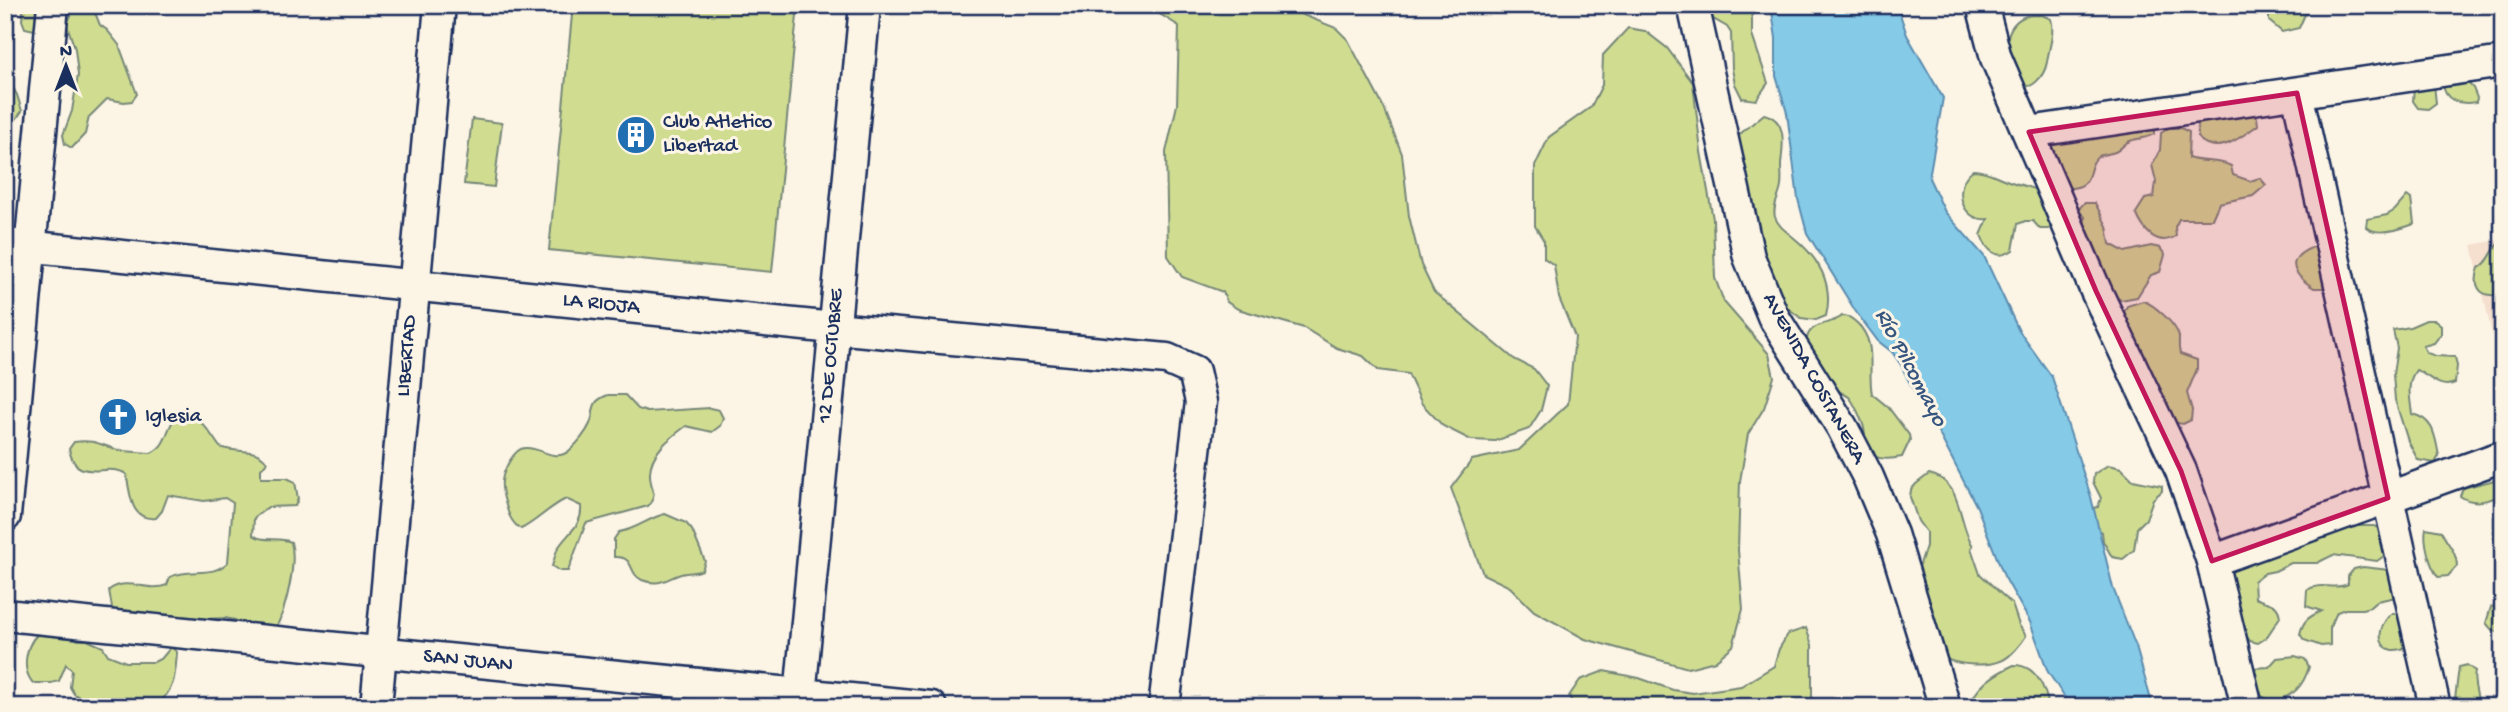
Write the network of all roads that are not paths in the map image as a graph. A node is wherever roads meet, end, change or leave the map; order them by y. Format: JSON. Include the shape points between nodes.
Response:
{"nodes":[{"id":1,"x":53,"y":5,"type":"edge"},
{"id":2,"x":440,"y":5,"type":"edge"},
{"id":3,"x":864,"y":5,"type":"edge"},
{"id":4,"x":1693,"y":5,"type":"edge"},
{"id":5,"x":1982,"y":5,"type":"edge"},
{"id":6,"x":2503,"y":62,"type":"edge"},
{"id":7,"x":2297,"y":93,"type":"junction"},
{"id":8,"x":2029,"y":132,"type":"junction"},
{"id":9,"x":18,"y":246,"type":"edge"},
{"id":10,"x":414,"y":286,"type":"junction"},
{"id":11,"x":834,"y":328,"type":"junction"},
{"id":12,"x":2503,"y":456,"type":"edge"},
{"id":13,"x":2389,"y":498,"type":"junction"},
{"id":14,"x":5,"y":516,"type":"edge"},
{"id":15,"x":2212,"y":561,"type":"junction"},
{"id":16,"x":5,"y":615,"type":"edge"},
{"id":17,"x":381,"y":653,"type":"junction"},
{"id":18,"x":799,"y":701,"type":"edge"},
{"id":19,"x":376,"y":707,"type":"edge"},
{"id":20,"x":931,"y":707,"type":"edge"},
{"id":21,"x":1164,"y":707,"type":"edge"},
{"id":22,"x":1945,"y":707,"type":"edge"},
{"id":23,"x":2247,"y":707,"type":"edge"},
{"id":24,"x":2435,"y":707,"type":"edge"}],
"edges":[{"from":1,"to":9,"type":"street"},
{"from":2,"to":10,"type":"street","name":"LIBERTAD"},
{"from":3,"to":11,"type":"street","name":"12 DE OCTUBRE"},
{"from":4,"to":22,"type":"street","name":"AVENIDA COSTANERA","via":[[1749,257],[1773,316],[1868,477],[1892,534]]},
{"from":5,"to":8,"type":"street","via":[[1996,58]]},
{"from":6,"to":7,"type":"street"},
{"from":7,"to":8,"type":"street"},
{"from":7,"to":13,"type":"street"},
{"from":8,"to":15,"type":"street","via":[[2096,291],[2181,471]]},
{"from":9,"to":10,"type":"street","name":"LA RIOJA"},
{"from":9,"to":14,"type":"street"},
{"from":10,"to":11,"type":"street","name":"LA RIOJA"},
{"from":10,"to":17,"type":"street","name":"LIBERTAD"},
{"from":11,"to":18,"type":"street","name":"12 DE OCTUBRE"},
{"from":11,"to":21,"type":"street","name":"LA RIOJA","via":[[1167,359],[1194,371],[1201,402]]},
{"from":12,"to":13,"type":"street"},
{"from":13,"to":15,"type":"street"},
{"from":13,"to":24,"type":"street"},
{"from":15,"to":23,"type":"street"},
{"from":16,"to":17,"type":"street","name":"SAN JUAN"},
{"from":17,"to":18,"type":"street","name":"SAN JUAN"},
{"from":17,"to":19,"type":"street","name":"LIBERTAD"},
{"from":18,"to":20,"type":"street","name":"SAN JUAN"}]}
